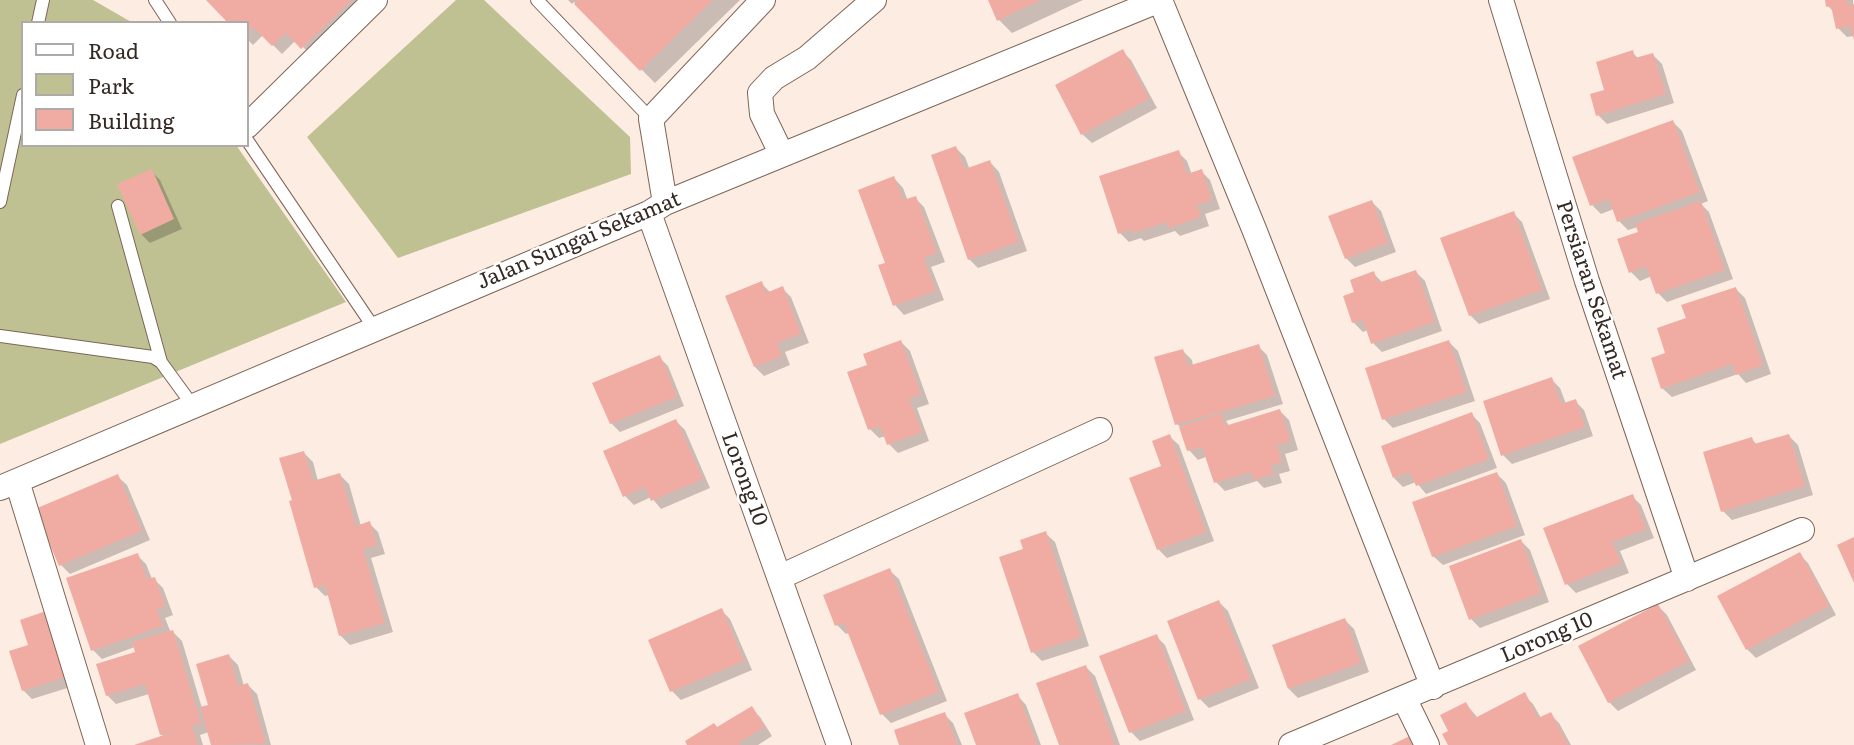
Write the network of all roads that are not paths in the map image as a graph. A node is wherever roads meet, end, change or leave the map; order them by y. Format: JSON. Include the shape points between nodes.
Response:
{"nodes":[{"id":1,"x":43,"y":0,"type":"edge"},
{"id":2,"x":155,"y":0,"type":"edge"},
{"id":3,"x":375,"y":0,"type":"edge"},
{"id":4,"x":537,"y":0,"type":"edge"},
{"id":5,"x":763,"y":0,"type":"edge"},
{"id":6,"x":874,"y":0,"type":"edge"},
{"id":7,"x":1160,"y":0,"type":"edge"},
{"id":8,"x":1501,"y":0,"type":"edge"},
{"id":9,"x":38,"y":21,"type":"edge"},
{"id":10,"x":169,"y":21,"type":"edge"},
{"id":11,"x":21,"y":104,"type":"edge"},
{"id":12,"x":651,"y":119,"type":"junction"},
{"id":13,"x":248,"y":125,"type":"edge"},
{"id":14,"x":248,"y":141,"type":"edge"},
{"id":15,"x":782,"y":155,"type":"junction"},
{"id":16,"x":0,"y":202,"type":"edge"},
{"id":17,"x":118,"y":206,"type":"dead end"},
{"id":18,"x":657,"y":208,"type":"junction"},
{"id":19,"x":374,"y":328,"type":"junction"},
{"id":20,"x":0,"y":337,"type":"edge"},
{"id":21,"x":161,"y":362,"type":"junction"},
{"id":22,"x":193,"y":406,"type":"junction"},
{"id":23,"x":1100,"y":430,"type":"dead end"},
{"id":24,"x":9,"y":485,"type":"edge"},
{"id":25,"x":1802,"y":530,"type":"dead end"},
{"id":26,"x":780,"y":577,"type":"junction"},
{"id":27,"x":1687,"y":579,"type":"junction"},
{"id":28,"x":1433,"y":687,"type":"junction"},
{"id":29,"x":1404,"y":698,"type":"junction"},
{"id":30,"x":98,"y":745,"type":"edge"},
{"id":31,"x":839,"y":745,"type":"edge"},
{"id":32,"x":1292,"y":745,"type":"edge"},
{"id":33,"x":1427,"y":745,"type":"edge"}],
"edges":[{"from":1,"to":9,"type":"lane"},
{"from":2,"to":10,"type":"lane"},
{"from":3,"to":13,"type":"street"},
{"from":4,"to":12,"type":"lane"},
{"from":5,"to":12,"type":"street"},
{"from":6,"to":15,"type":"street","via":[[760,93],[762,114]]},
{"from":7,"to":15,"type":"street","name":"Jalan Sungai Sekamat"},
{"from":7,"to":28,"type":"street"},
{"from":8,"to":27,"type":"street","name":"Persiaran Sekamat","via":[[1587,281]]},
{"from":11,"to":16,"type":"lane"},
{"from":12,"to":18,"type":"street","name":"Lorong 10"},
{"from":14,"to":19,"type":"lane"},
{"from":15,"to":18,"type":"street","name":"Jalan Sungai Sekamat"},
{"from":17,"to":21,"type":"lane"},
{"from":18,"to":19,"type":"street","name":"Jalan Sungai Sekamat"},
{"from":18,"to":26,"type":"street","name":"Lorong 10"},
{"from":19,"to":22,"type":"street","name":"Jalan Sungai Sekamat"},
{"from":20,"to":21,"type":"lane","via":[[147,356]]},
{"from":21,"to":22,"type":"lane"},
{"from":22,"to":24,"type":"street","name":"Jalan Sungai Sekamat"},
{"from":23,"to":26,"type":"street"},
{"from":24,"to":30,"type":"street"},
{"from":25,"to":27,"type":"street","name":"Lorong 10"},
{"from":26,"to":31,"type":"street","name":"Lorong 10"},
{"from":27,"to":28,"type":"street","name":"Lorong 10"},
{"from":28,"to":29,"type":"street","name":"Lorong 10"},
{"from":29,"to":32,"type":"street","name":"Lorong 10"},
{"from":29,"to":33,"type":"street"}]}
